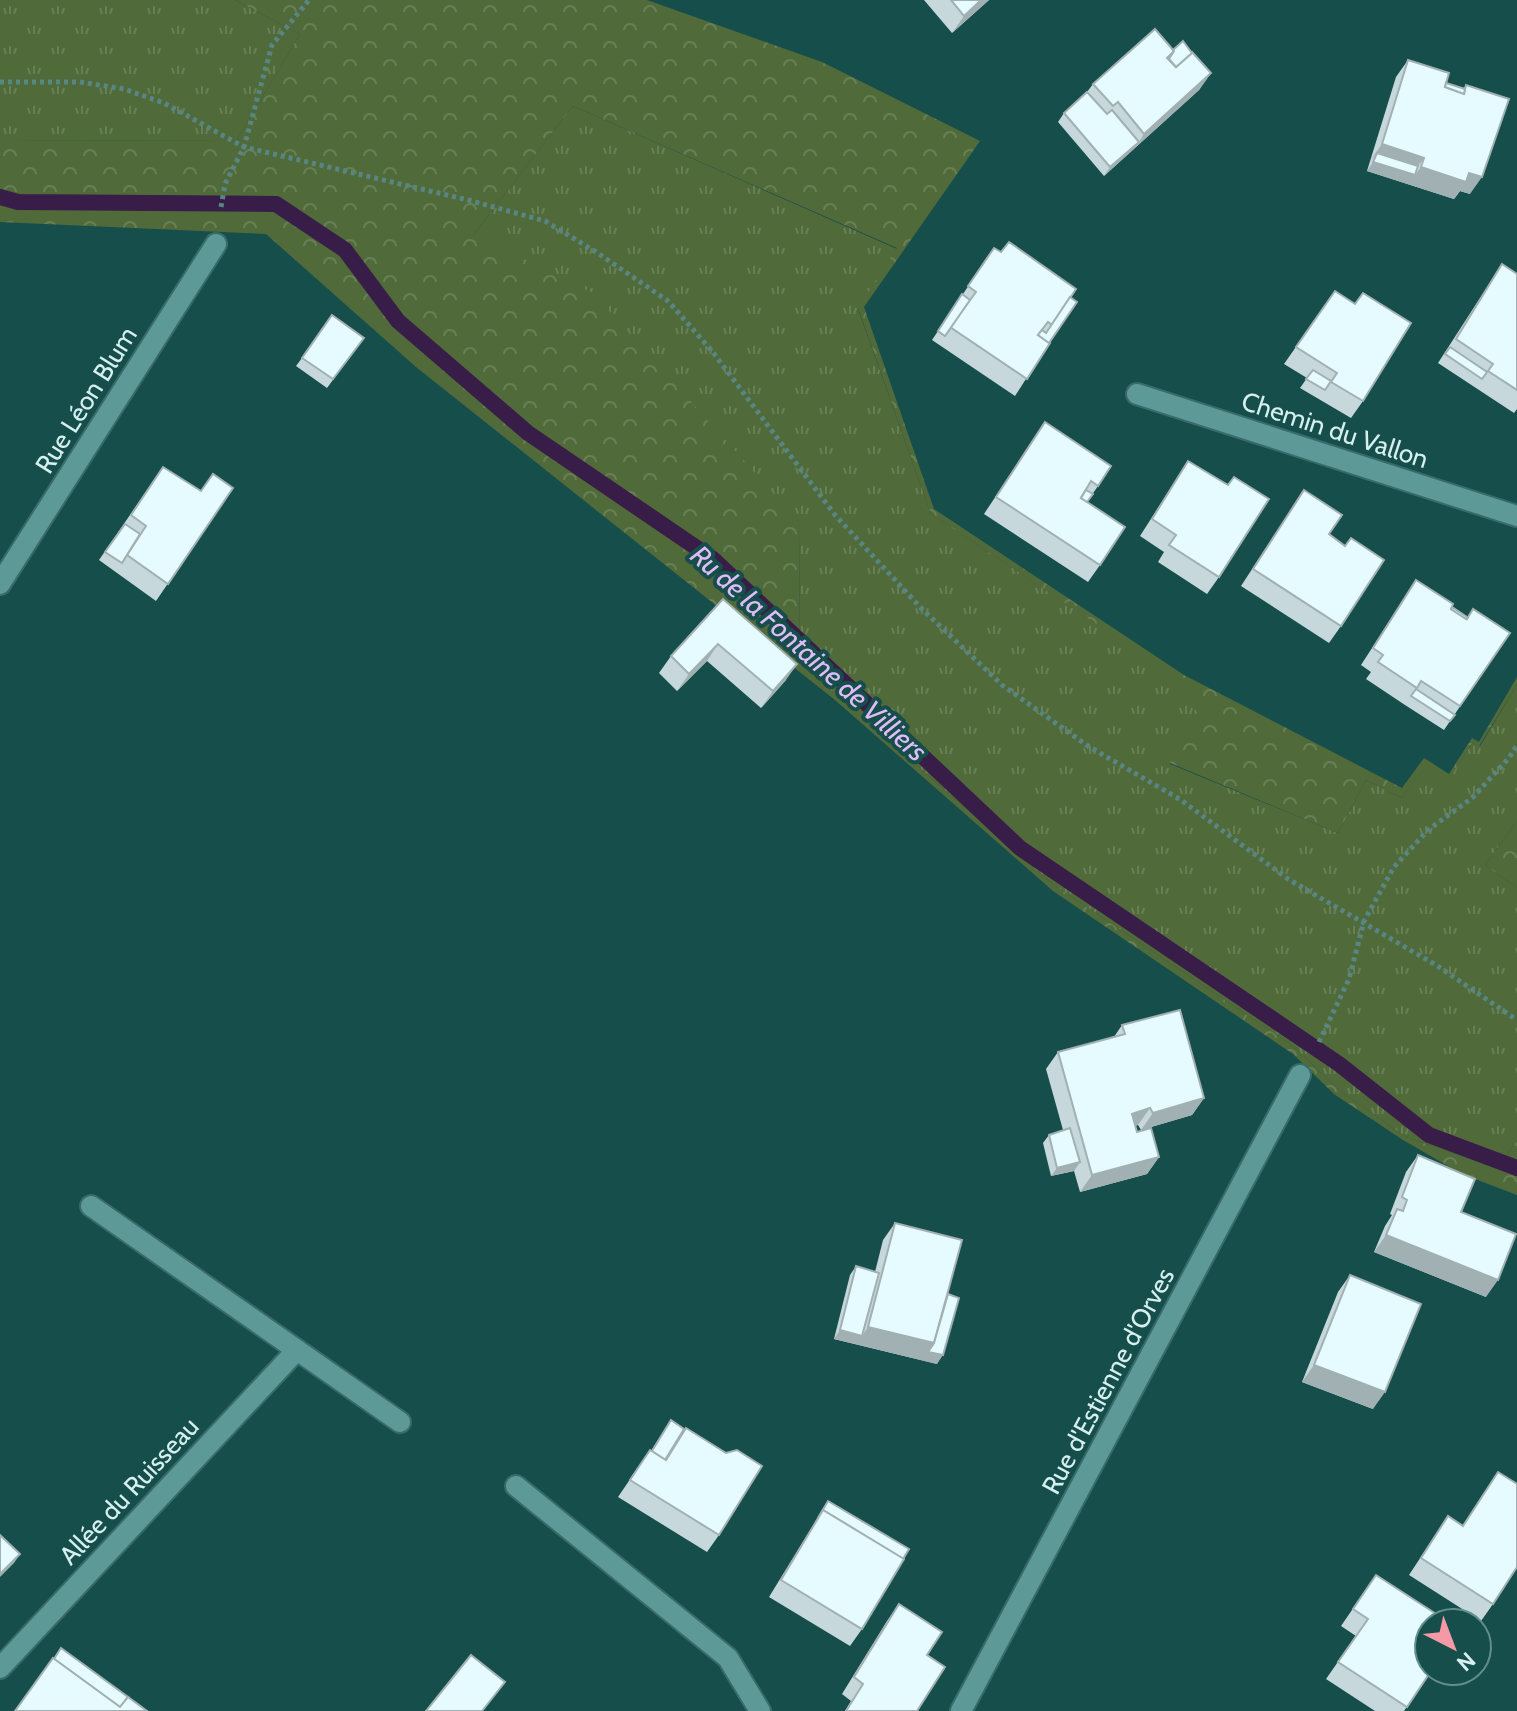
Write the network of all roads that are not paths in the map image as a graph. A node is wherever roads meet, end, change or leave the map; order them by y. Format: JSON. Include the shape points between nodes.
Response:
{"nodes":[{"id":1,"x":216,"y":244,"type":"dead end"},
{"id":2,"x":1137,"y":394,"type":"dead end"},
{"id":3,"x":1517,"y":516,"type":"edge"},
{"id":4,"x":0,"y":584,"type":"edge"},
{"id":5,"x":1300,"y":1075,"type":"dead end"},
{"id":6,"x":91,"y":1206,"type":"dead end"},
{"id":7,"x":297,"y":1350,"type":"junction"},
{"id":8,"x":400,"y":1422,"type":"dead end"},
{"id":9,"x":516,"y":1486,"type":"dead end"},
{"id":10,"x":0,"y":1668,"type":"edge"},
{"id":11,"x":760,"y":1711,"type":"edge"},
{"id":12,"x":961,"y":1711,"type":"edge"}],
"edges":[{"from":1,"to":4,"type":"street","name":"Rue Léon Blum"},
{"from":2,"to":3,"type":"street","name":"Chemin du Vallon"},
{"from":5,"to":12,"type":"street","name":"Rue d'Estienne d'Orves"},
{"from":6,"to":7,"type":"street"},
{"from":7,"to":8,"type":"street"},
{"from":7,"to":10,"type":"street","name":"Allée du Ruisseau"},
{"from":9,"to":11,"type":"street","via":[[728,1658]]}]}
